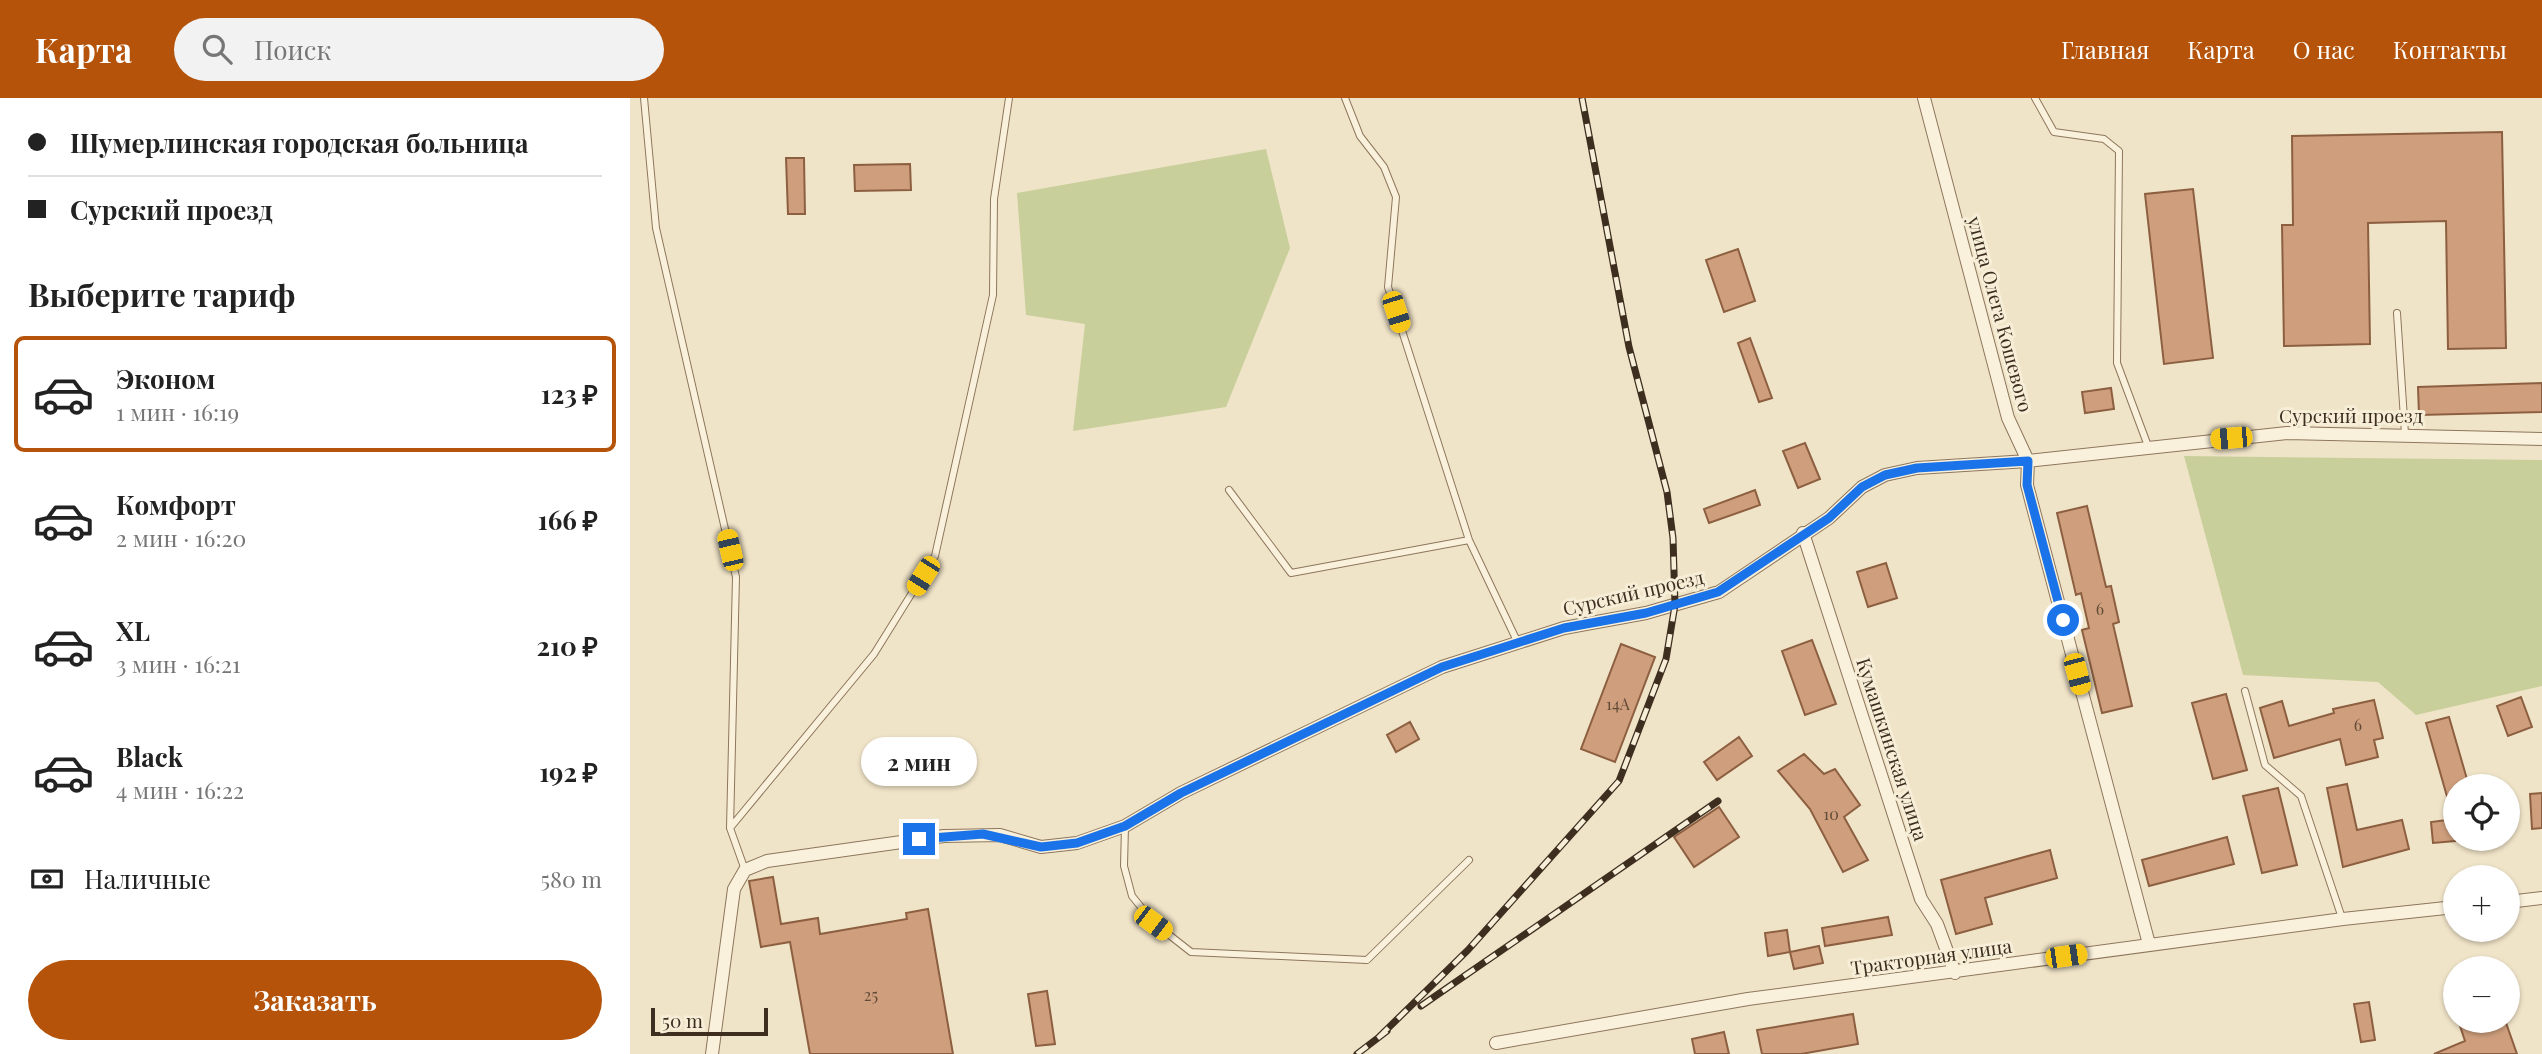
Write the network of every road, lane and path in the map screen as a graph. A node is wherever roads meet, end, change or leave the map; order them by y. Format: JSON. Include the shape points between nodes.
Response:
{"nodes":[{"id":1,"x":644,"y":98,"type":"edge"},
{"id":2,"x":1009,"y":98,"type":"edge"},
{"id":3,"x":1345,"y":98,"type":"edge"},
{"id":4,"x":1924,"y":98,"type":"edge"},
{"id":5,"x":2035,"y":98,"type":"edge"},
{"id":6,"x":2397,"y":313,"type":"dead end"},
{"id":7,"x":2405,"y":433,"type":"junction"},
{"id":8,"x":2542,"y":439,"type":"edge"},
{"id":9,"x":2148,"y":446,"type":"junction"},
{"id":10,"x":2028,"y":461,"type":"junction"},
{"id":11,"x":1229,"y":490,"type":"dead end"},
{"id":12,"x":1802,"y":533,"type":"junction"},
{"id":13,"x":1469,"y":540,"type":"junction"},
{"id":14,"x":1517,"y":641,"type":"junction"},
{"id":15,"x":2245,"y":691,"type":"dead end"},
{"id":16,"x":1125,"y":826,"type":"junction"},
{"id":17,"x":730,"y":828,"type":"junction"},
{"id":18,"x":1469,"y":860,"type":"dead end"},
{"id":19,"x":745,"y":870,"type":"junction"},
{"id":20,"x":2542,"y":898,"type":"edge"},
{"id":21,"x":2520,"y":901,"type":"edge"},
{"id":22,"x":2443,"y":908,"type":"edge"},
{"id":23,"x":2343,"y":919,"type":"junction"},
{"id":24,"x":2149,"y":944,"type":"junction"},
{"id":25,"x":1955,"y":973,"type":"junction"},
{"id":26,"x":1496,"y":1043,"type":"dead end"},
{"id":27,"x":712,"y":1054,"type":"edge"}],
"edges":[{"from":1,"to":17,"type":"lane","via":[[656,228],[736,577]]},
{"from":2,"to":17,"type":"lane","via":[[993,199],[993,295],[935,556],[874,654]]},
{"from":3,"to":13,"type":"lane","via":[[1360,136],[1384,167],[1396,197],[1388,287]]},
{"from":4,"to":10,"type":"street","name":"улица Олега Кошевого","via":[[2008,418]]},
{"from":5,"to":9,"type":"lane","via":[[2054,132],[2104,139],[2119,151],[2118,363]]},
{"from":6,"to":7,"type":"lane"},
{"from":7,"to":8,"type":"street","name":"Сурский проезд"},
{"from":7,"to":9,"type":"street","name":"Сурский проезд","via":[[2287,433]]},
{"from":9,"to":10,"type":"street","name":"Сурский проезд"},
{"from":10,"to":12,"type":"street","name":"Сурский проезд","via":[[1917,468],[1885,475]]},
{"from":10,"to":24,"type":"street","name":"улица Олега Кошевого","via":[[2027,485]]},
{"from":11,"to":13,"type":"lane","via":[[1291,573]]},
{"from":12,"to":14,"type":"street","name":"Сурский проезд","via":[[1718,592]]},
{"from":12,"to":25,"type":"street","name":"Кумашкинская улица","via":[[1921,899],[1937,924]]},
{"from":13,"to":14,"type":"lane"},
{"from":14,"to":16,"type":"street","name":"Сурский проезд","via":[[1442,667],[1181,793]]},
{"from":15,"to":23,"type":"lane","via":[[2265,765],[2301,796]]},
{"from":16,"to":18,"type":"lane","via":[[1124,866],[1132,897],[1153,923],[1191,952],[1367,960]]},
{"from":16,"to":19,"type":"street","name":"Сурский проезд","via":[[1077,843],[1041,847],[1000,835],[944,836],[767,861]]},
{"from":17,"to":19,"type":"lane"},
{"from":19,"to":27,"type":"street","via":[[734,889]]},
{"from":20,"to":21,"type":"street"},
{"from":22,"to":23,"type":"street","name":"Тракторная улица"},
{"from":23,"to":24,"type":"street","name":"Тракторная улица"},
{"from":24,"to":25,"type":"street","name":"Тракторная улица"},
{"from":25,"to":26,"type":"street","name":"Тракторная улица","via":[[1748,999]]}]}
